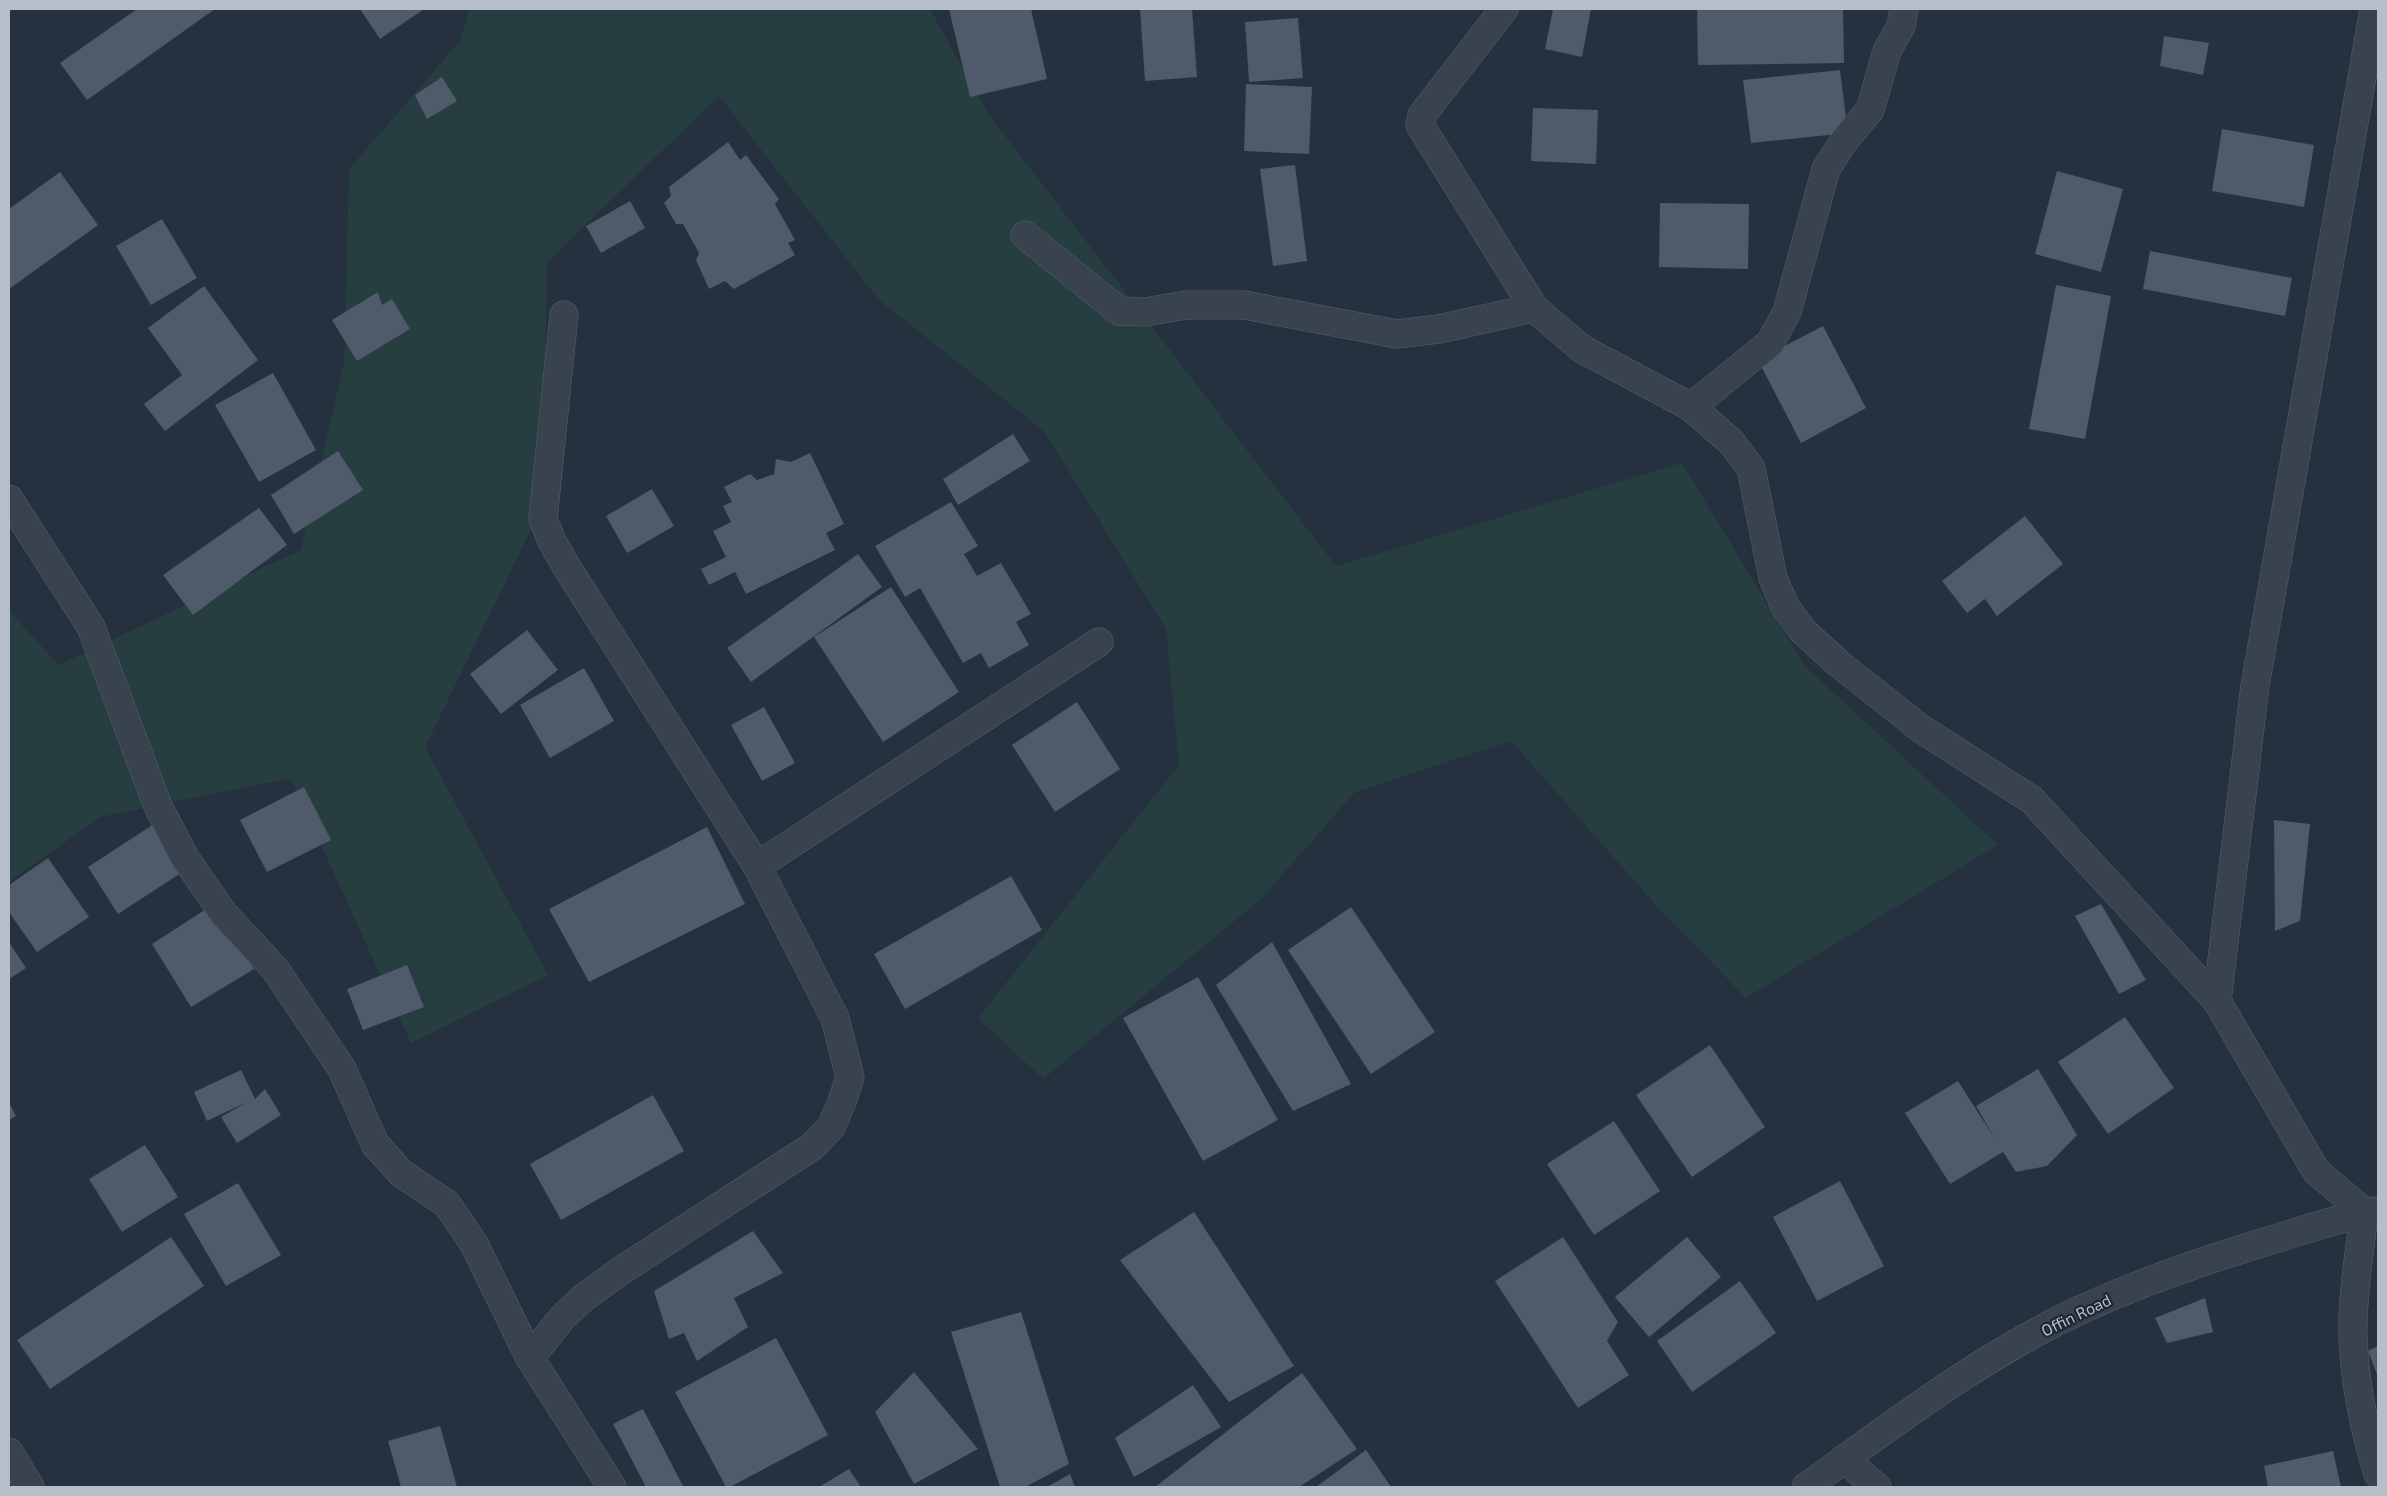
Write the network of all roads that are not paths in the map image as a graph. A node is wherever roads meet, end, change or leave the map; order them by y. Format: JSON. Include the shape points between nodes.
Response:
{"nodes":[{"id":1,"x":1504,"y":9,"type":"edge"},
{"id":2,"x":1904,"y":9,"type":"edge"},
{"id":3,"x":2374,"y":9,"type":"edge"},
{"id":4,"x":1025,"y":235,"type":"dead end"},
{"id":5,"x":1534,"y":308,"type":"junction"},
{"id":6,"x":564,"y":315,"type":"dead end"},
{"id":7,"x":1691,"y":407,"type":"junction"},
{"id":8,"x":9,"y":499,"type":"edge"},
{"id":9,"x":1099,"y":642,"type":"dead end"},
{"id":10,"x":757,"y":866,"type":"junction"},
{"id":11,"x":2218,"y":1001,"type":"junction"},
{"id":12,"x":2371,"y":1212,"type":"edge"},
{"id":13,"x":530,"y":1358,"type":"junction"},
{"id":14,"x":9,"y":1452,"type":"edge"},
{"id":15,"x":1844,"y":1459,"type":"junction"},
{"id":16,"x":2378,"y":1474,"type":"edge"},
{"id":17,"x":30,"y":1487,"type":"edge"},
{"id":18,"x":612,"y":1487,"type":"edge"},
{"id":19,"x":1806,"y":1487,"type":"edge"},
{"id":20,"x":1877,"y":1487,"type":"edge"}],
"edges":[{"from":1,"to":5,"type":"street","via":[[1422,115],[1420,126]]},
{"from":2,"to":7,"type":"street","via":[[1901,26],[1887,51],[1870,110],[1826,169],[1787,312],[1770,343]]},
{"from":3,"to":11,"type":"street","via":[[2255,686]]},
{"from":4,"to":5,"type":"street","via":[[1119,311],[1145,312],[1186,305],[1244,306],[1397,334],[1439,329]]},
{"from":5,"to":7,"type":"street","via":[[1582,349]]},
{"from":6,"to":10,"type":"street","via":[[543,519],[566,566]]},
{"from":7,"to":11,"type":"street","via":[[1731,442],[1751,468],[1773,578],[1803,632],[1920,728],[2032,800]]},
{"from":8,"to":13,"type":"street","via":[[91,627],[157,804],[185,858],[224,914],[275,968],[342,1069],[375,1144],[401,1173],[447,1204],[474,1244]]},
{"from":9,"to":10,"type":"street"},
{"from":10,"to":13,"type":"street","via":[[835,1018],[850,1077],[831,1127],[813,1146],[582,1299]]},
{"from":11,"to":12,"type":"street","via":[[2316,1171]]},
{"from":12,"to":15,"type":"street","name":"Offin Road","via":[[2206,1260],[2088,1307],[1978,1367]]},
{"from":12,"to":16,"type":"street","via":[[2353,1333],[2356,1386]]},
{"from":13,"to":18,"type":"street"},
{"from":14,"to":17,"type":"street"},
{"from":15,"to":19,"type":"street","name":"Offin Road"},
{"from":15,"to":20,"type":"street"}]}
